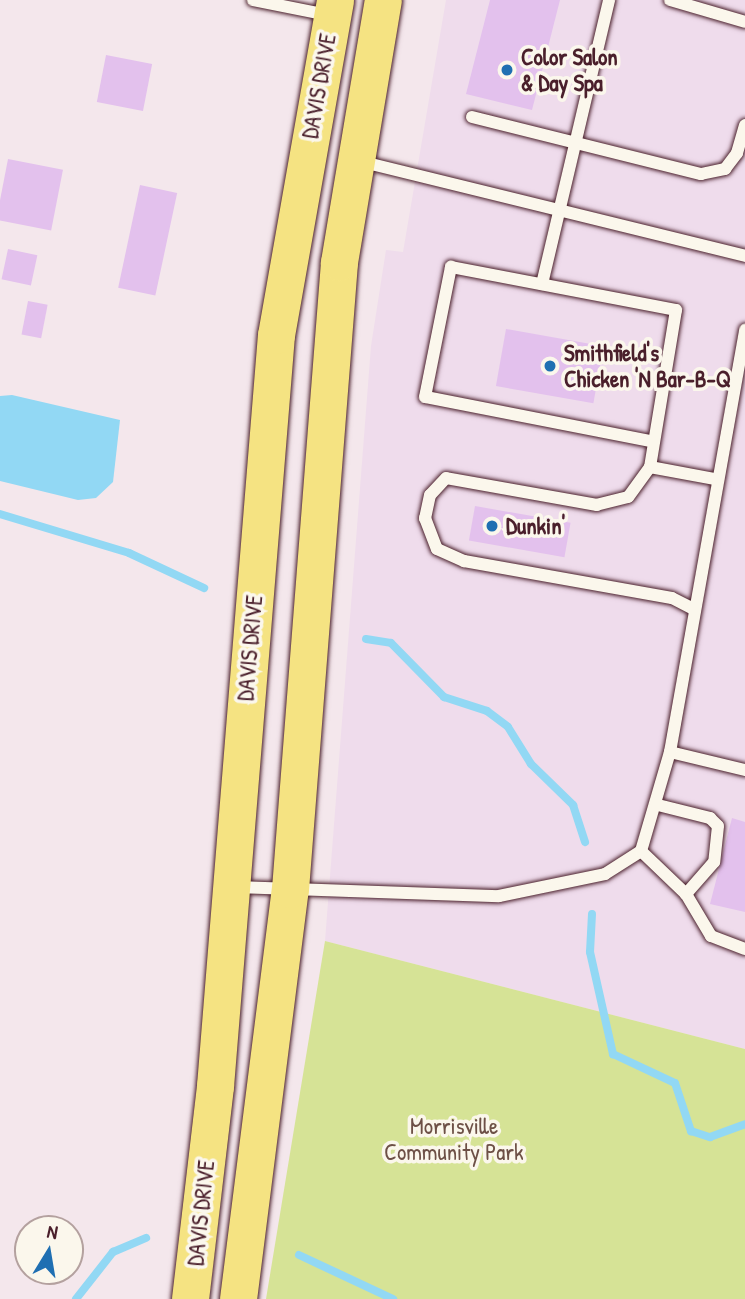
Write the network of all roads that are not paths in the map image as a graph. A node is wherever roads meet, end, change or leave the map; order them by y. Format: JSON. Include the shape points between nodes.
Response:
{"nodes":[{"id":1,"x":253,"y":0,"type":"edge"},
{"id":2,"x":383,"y":0,"type":"edge"},
{"id":3,"x":610,"y":0,"type":"edge"},
{"id":4,"x":670,"y":0,"type":"edge"},
{"id":5,"x":333,"y":8,"type":"edge"},
{"id":6,"x":745,"y":22,"type":"edge"},
{"id":7,"x":472,"y":117,"type":"dead end"},
{"id":8,"x":745,"y":125,"type":"edge"},
{"id":9,"x":576,"y":140,"type":"junction"},
{"id":10,"x":359,"y":160,"type":"junction"},
{"id":11,"x":559,"y":206,"type":"junction"},
{"id":12,"x":745,"y":256,"type":"edge"},
{"id":13,"x":542,"y":284,"type":"junction"},
{"id":14,"x":745,"y":330,"type":"edge"},
{"id":15,"x":650,"y":441,"type":"junction"},
{"id":16,"x":650,"y":467,"type":"junction"},
{"id":17,"x":714,"y":479,"type":"junction"},
{"id":18,"x":694,"y":609,"type":"junction"},
{"id":19,"x":670,"y":752,"type":"junction"},
{"id":20,"x":745,"y":770,"type":"edge"},
{"id":21,"x":658,"y":805,"type":"junction"},
{"id":22,"x":641,"y":851,"type":"junction"},
{"id":23,"x":232,"y":887,"type":"junction"},
{"id":24,"x":290,"y":889,"type":"junction"},
{"id":25,"x":686,"y":894,"type":"junction"},
{"id":26,"x":745,"y":949,"type":"edge"},
{"id":27,"x":190,"y":1299,"type":"edge"},
{"id":28,"x":238,"y":1299,"type":"edge"}],
"edges":[{"from":1,"to":5,"type":"lane"},
{"from":2,"to":10,"type":"main road"},
{"from":3,"to":9,"type":"lane"},
{"from":4,"to":6,"type":"lane"},
{"from":5,"to":23,"type":"main road","name":"DAVIS DRIVE","via":[[276,335]]},
{"from":7,"to":9,"type":"lane"},
{"from":8,"to":9,"type":"lane","via":[[737,153],[725,169],[701,174]]},
{"from":9,"to":11,"type":"lane"},
{"from":10,"to":11,"type":"lane"},
{"from":10,"to":24,"type":"main road","via":[[339,262]]},
{"from":11,"to":12,"type":"lane"},
{"from":11,"to":13,"type":"lane"},
{"from":13,"to":15,"type":"lane","via":[[676,310]]},
{"from":13,"to":15,"type":"lane","via":[[451,267],[425,397]]},
{"from":14,"to":17,"type":"lane"},
{"from":15,"to":16,"type":"lane"},
{"from":16,"to":17,"type":"lane"},
{"from":16,"to":18,"type":"lane","via":[[628,497],[597,505],[446,478],[430,495],[425,518],[438,549],[464,561],[672,597]]},
{"from":17,"to":18,"type":"lane"},
{"from":18,"to":19,"type":"lane"},
{"from":19,"to":20,"type":"lane"},
{"from":19,"to":21,"type":"lane"},
{"from":21,"to":22,"type":"lane"},
{"from":21,"to":25,"type":"lane","via":[[710,818],[718,826],[714,862]]},
{"from":22,"to":24,"type":"lane","via":[[606,874],[499,896]]},
{"from":22,"to":25,"type":"lane"},
{"from":23,"to":24,"type":"lane"},
{"from":23,"to":27,"type":"main road","name":"DAVIS DRIVE"},
{"from":24,"to":28,"type":"main road"},
{"from":25,"to":26,"type":"lane","via":[[711,936]]}]}
